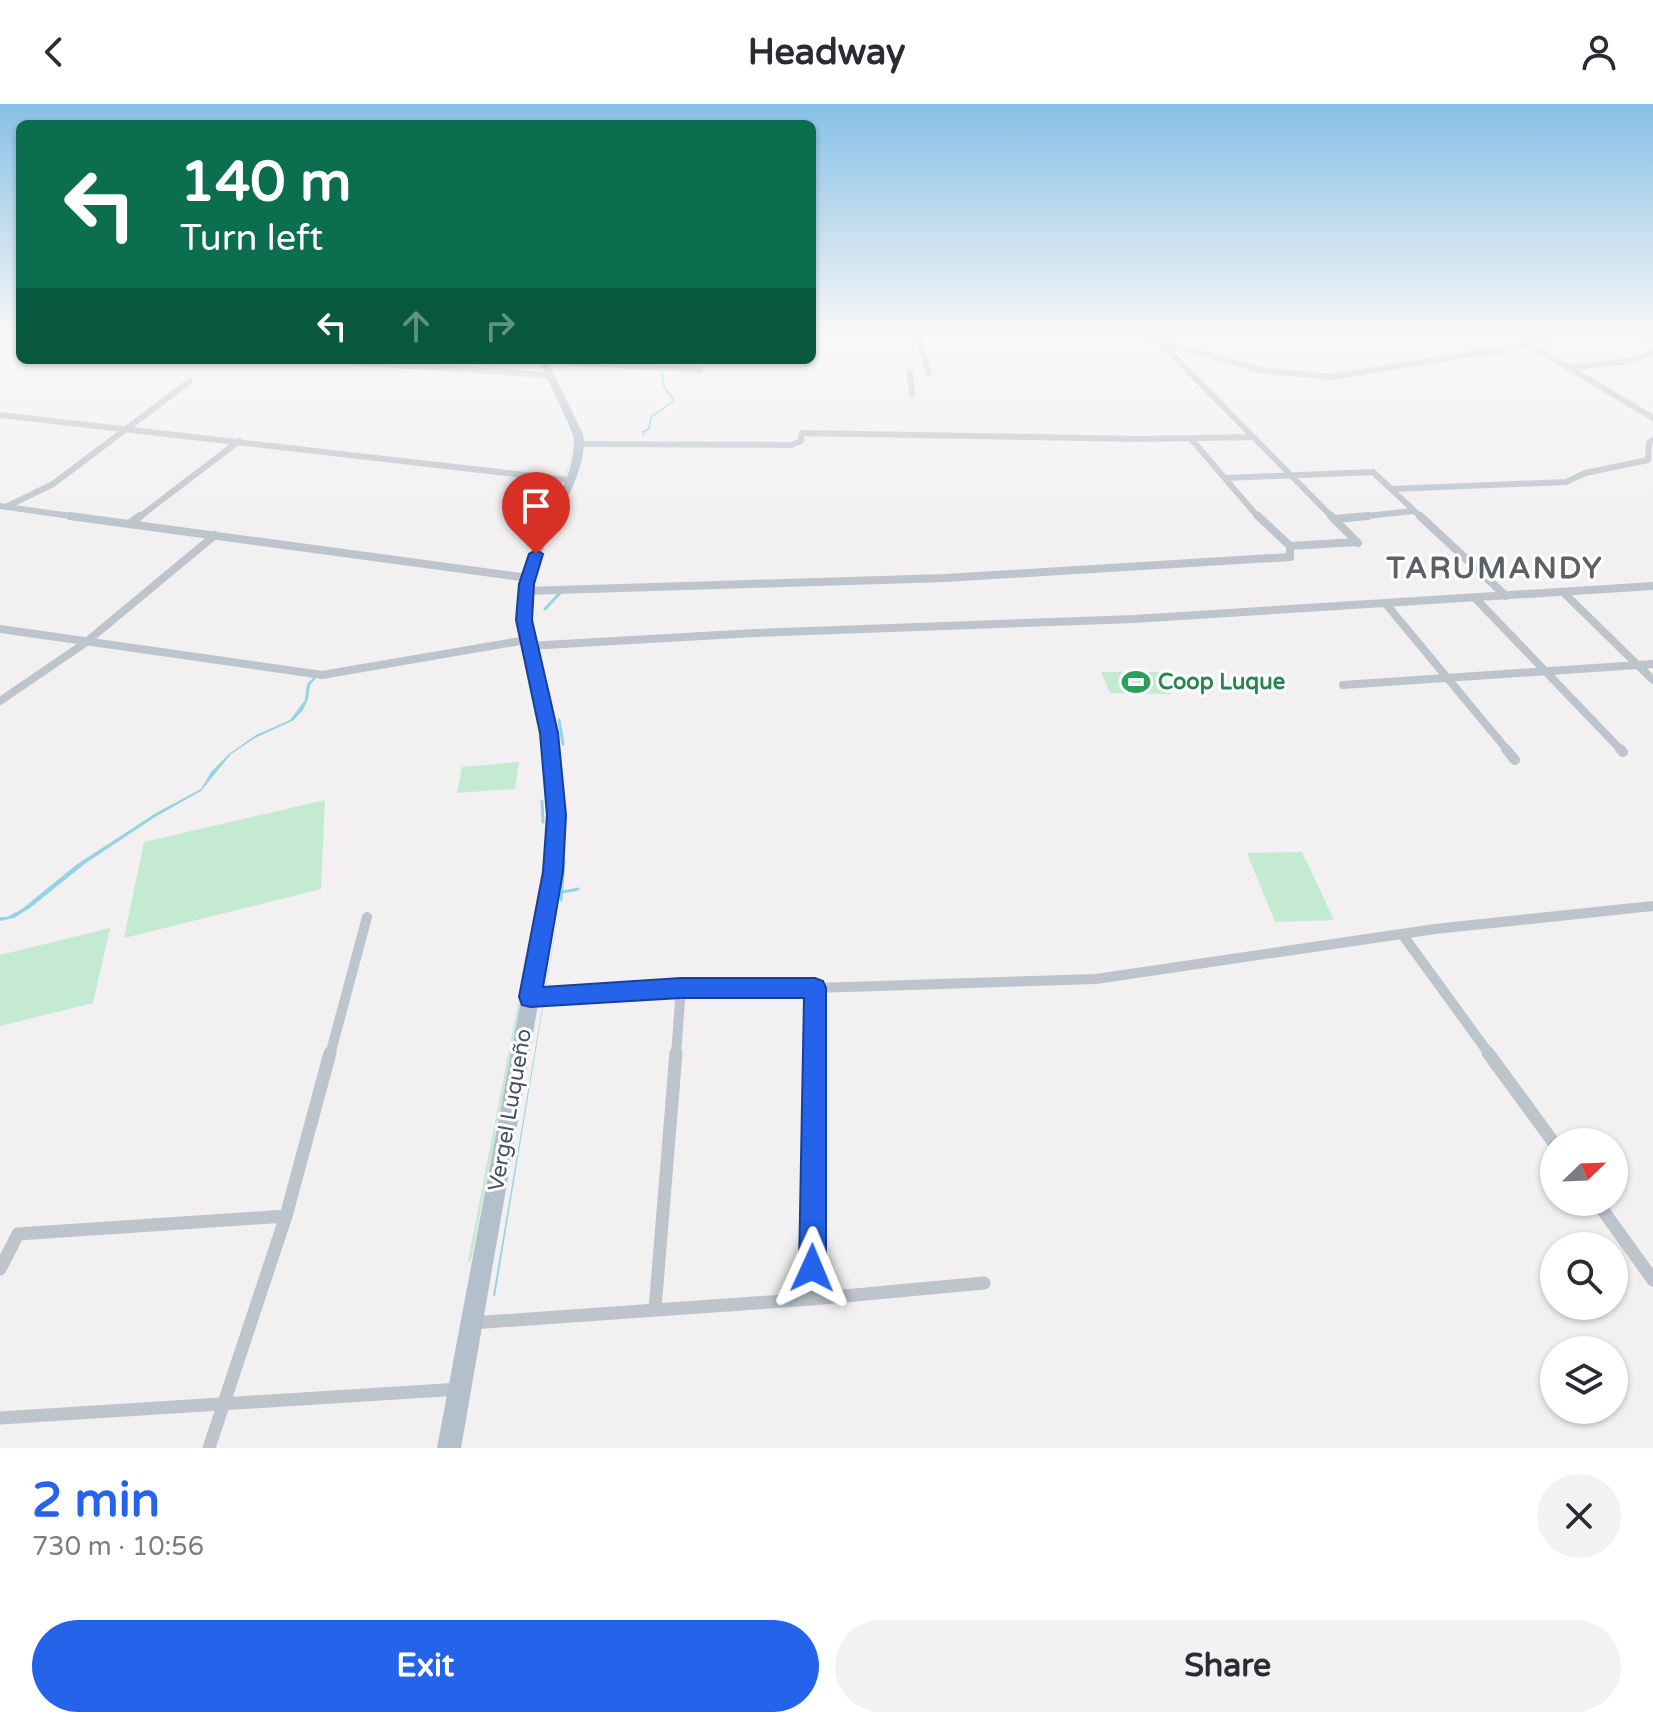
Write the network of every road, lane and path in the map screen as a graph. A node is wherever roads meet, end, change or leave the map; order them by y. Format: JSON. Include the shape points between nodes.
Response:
{"nodes":[{"id":1,"x":165,"y":400,"type":"edge"},
{"id":2,"x":562,"y":400,"type":"edge"},
{"id":3,"x":1217,"y":400,"type":"edge"},
{"id":4,"x":1622,"y":400,"type":"edge"},
{"id":5,"x":0,"y":415,"type":"edge"},
{"id":6,"x":1653,"y":418,"type":"edge"},
{"id":7,"x":127,"y":428,"type":"junction"},
{"id":8,"x":1254,"y":437,"type":"junction"},
{"id":9,"x":1192,"y":440,"type":"junction"},
{"id":10,"x":1653,"y":440,"type":"edge"},
{"id":11,"x":239,"y":441,"type":"junction"},
{"id":12,"x":580,"y":444,"type":"junction"},
{"id":13,"x":1290,"y":475,"type":"junction"},
{"id":14,"x":1225,"y":478,"type":"junction"},
{"id":15,"x":568,"y":480,"type":"junction"},
{"id":16,"x":1391,"y":489,"type":"junction"},
{"id":17,"x":3,"y":506,"type":"edge"},
{"id":18,"x":1413,"y":511,"type":"junction"},
{"id":19,"x":1334,"y":519,"type":"junction"},
{"id":20,"x":129,"y":524,"type":"junction"},
{"id":21,"x":215,"y":535,"type":"junction"},
{"id":22,"x":1290,"y":546,"type":"junction"},
{"id":23,"x":528,"y":578,"type":"junction"},
{"id":24,"x":1651,"y":588,"type":"edge"},
{"id":25,"x":525,"y":591,"type":"junction"},
{"id":26,"x":1563,"y":592,"type":"junction"},
{"id":27,"x":1506,"y":596,"type":"junction"},
{"id":28,"x":1475,"y":598,"type":"junction"},
{"id":29,"x":1386,"y":604,"type":"junction"},
{"id":30,"x":0,"y":629,"type":"edge"},
{"id":31,"x":85,"y":643,"type":"junction"},
{"id":32,"x":527,"y":643,"type":"junction"},
{"id":33,"x":1653,"y":664,"type":"edge"},
{"id":34,"x":1638,"y":665,"type":"junction"},
{"id":35,"x":1546,"y":672,"type":"junction"},
{"id":36,"x":1448,"y":678,"type":"junction"},
{"id":37,"x":1653,"y":680,"type":"edge"},
{"id":38,"x":1343,"y":685,"type":"dead end"},
{"id":39,"x":0,"y":701,"type":"edge"},
{"id":40,"x":1623,"y":752,"type":"dead end"},
{"id":41,"x":1515,"y":760,"type":"dead end"},
{"id":42,"x":1653,"y":906,"type":"edge"},
{"id":43,"x":367,"y":917,"type":"dead end"},
{"id":44,"x":1402,"y":934,"type":"junction"},
{"id":45,"x":681,"y":988,"type":"junction"},
{"id":46,"x":815,"y":988,"type":"junction"},
{"id":47,"x":540,"y":997,"type":"junction"},
{"id":48,"x":1543,"y":1128,"type":"edge"},
{"id":49,"x":286,"y":1216,"type":"junction"},
{"id":50,"x":1607,"y":1216,"type":"edge"},
{"id":51,"x":0,"y":1269,"type":"edge"},
{"id":52,"x":1653,"y":1280,"type":"edge"},
{"id":53,"x":984,"y":1283,"type":"dead end"},
{"id":54,"x":812,"y":1299,"type":"junction"},
{"id":55,"x":655,"y":1309,"type":"junction"},
{"id":56,"x":472,"y":1323,"type":"junction"},
{"id":57,"x":460,"y":1389,"type":"junction"},
{"id":58,"x":223,"y":1404,"type":"junction"},
{"id":59,"x":0,"y":1418,"type":"edge"},
{"id":60,"x":209,"y":1448,"type":"edge"},
{"id":61,"x":449,"y":1448,"type":"edge"}],
"edges":[{"from":1,"to":7,"type":"street"},
{"from":2,"to":12,"type":"main road"},
{"from":3,"to":8,"type":"street"},
{"from":4,"to":6,"type":"street"},
{"from":5,"to":7,"type":"street"},
{"from":7,"to":11,"type":"street"},
{"from":7,"to":17,"type":"street","via":[[53,484]]},
{"from":8,"to":9,"type":"street"},
{"from":8,"to":13,"type":"street"},
{"from":9,"to":12,"type":"street","via":[[802,433],[801,441],[791,445]]},
{"from":9,"to":14,"type":"street"},
{"from":10,"to":16,"type":"street","via":[[1648,460],[1566,482]]},
{"from":11,"to":15,"type":"street"},
{"from":11,"to":20,"type":"street"},
{"from":12,"to":15,"type":"main road","name":"Vergel Luqueño"},
{"from":13,"to":14,"type":"street"},
{"from":13,"to":16,"type":"street","via":[[1373,472]]},
{"from":13,"to":19,"type":"street"},
{"from":14,"to":22,"type":"street"},
{"from":15,"to":23,"type":"main road","name":"Vergel Luqueño"},
{"from":16,"to":18,"type":"street"},
{"from":17,"to":20,"type":"street"},
{"from":18,"to":19,"type":"street"},
{"from":18,"to":27,"type":"street"},
{"from":19,"to":22,"type":"street","via":[[1358,542]]},
{"from":20,"to":21,"type":"street"},
{"from":21,"to":23,"type":"street"},
{"from":21,"to":31,"type":"street"},
{"from":22,"to":25,"type":"street","via":[[1290,557],[1261,561],[1073,573]]},
{"from":23,"to":25,"type":"main road","name":"Vergel Luqueño"},
{"from":24,"to":26,"type":"street"},
{"from":25,"to":32,"type":"main road","name":"Vergel Luqueño"},
{"from":26,"to":27,"type":"street"},
{"from":26,"to":34,"type":"street"},
{"from":27,"to":28,"type":"street"},
{"from":28,"to":29,"type":"street"},
{"from":28,"to":35,"type":"street"},
{"from":29,"to":32,"type":"street","via":[[1026,625]]},
{"from":29,"to":36,"type":"street"},
{"from":30,"to":31,"type":"street"},
{"from":31,"to":32,"type":"street","via":[[322,675]]},
{"from":31,"to":39,"type":"street"},
{"from":32,"to":47,"type":"main road","name":"Vergel Luqueño","via":[[549,733],[556,815]]},
{"from":33,"to":34,"type":"street"},
{"from":34,"to":35,"type":"street"},
{"from":34,"to":37,"type":"street"},
{"from":35,"to":36,"type":"street"},
{"from":35,"to":40,"type":"street"},
{"from":36,"to":38,"type":"street"},
{"from":36,"to":41,"type":"street"},
{"from":42,"to":44,"type":"street"},
{"from":43,"to":49,"type":"street"},
{"from":44,"to":46,"type":"street","via":[[1096,979]]},
{"from":44,"to":48,"type":"street"},
{"from":45,"to":46,"type":"street"},
{"from":45,"to":47,"type":"street"},
{"from":45,"to":55,"type":"street"},
{"from":46,"to":54,"type":"street"},
{"from":47,"to":56,"type":"main road","name":"Vergel Luqueño"},
{"from":49,"to":51,"type":"street","via":[[18,1234]]},
{"from":49,"to":58,"type":"street"},
{"from":50,"to":52,"type":"street"},
{"from":53,"to":54,"type":"street"},
{"from":54,"to":55,"type":"street"},
{"from":55,"to":56,"type":"street"},
{"from":56,"to":57,"type":"main road","name":"Vergel Luqueño"},
{"from":57,"to":58,"type":"street"},
{"from":57,"to":61,"type":"main road","name":"Vergel Luqueño"},
{"from":58,"to":59,"type":"street"},
{"from":58,"to":60,"type":"street"}]}
